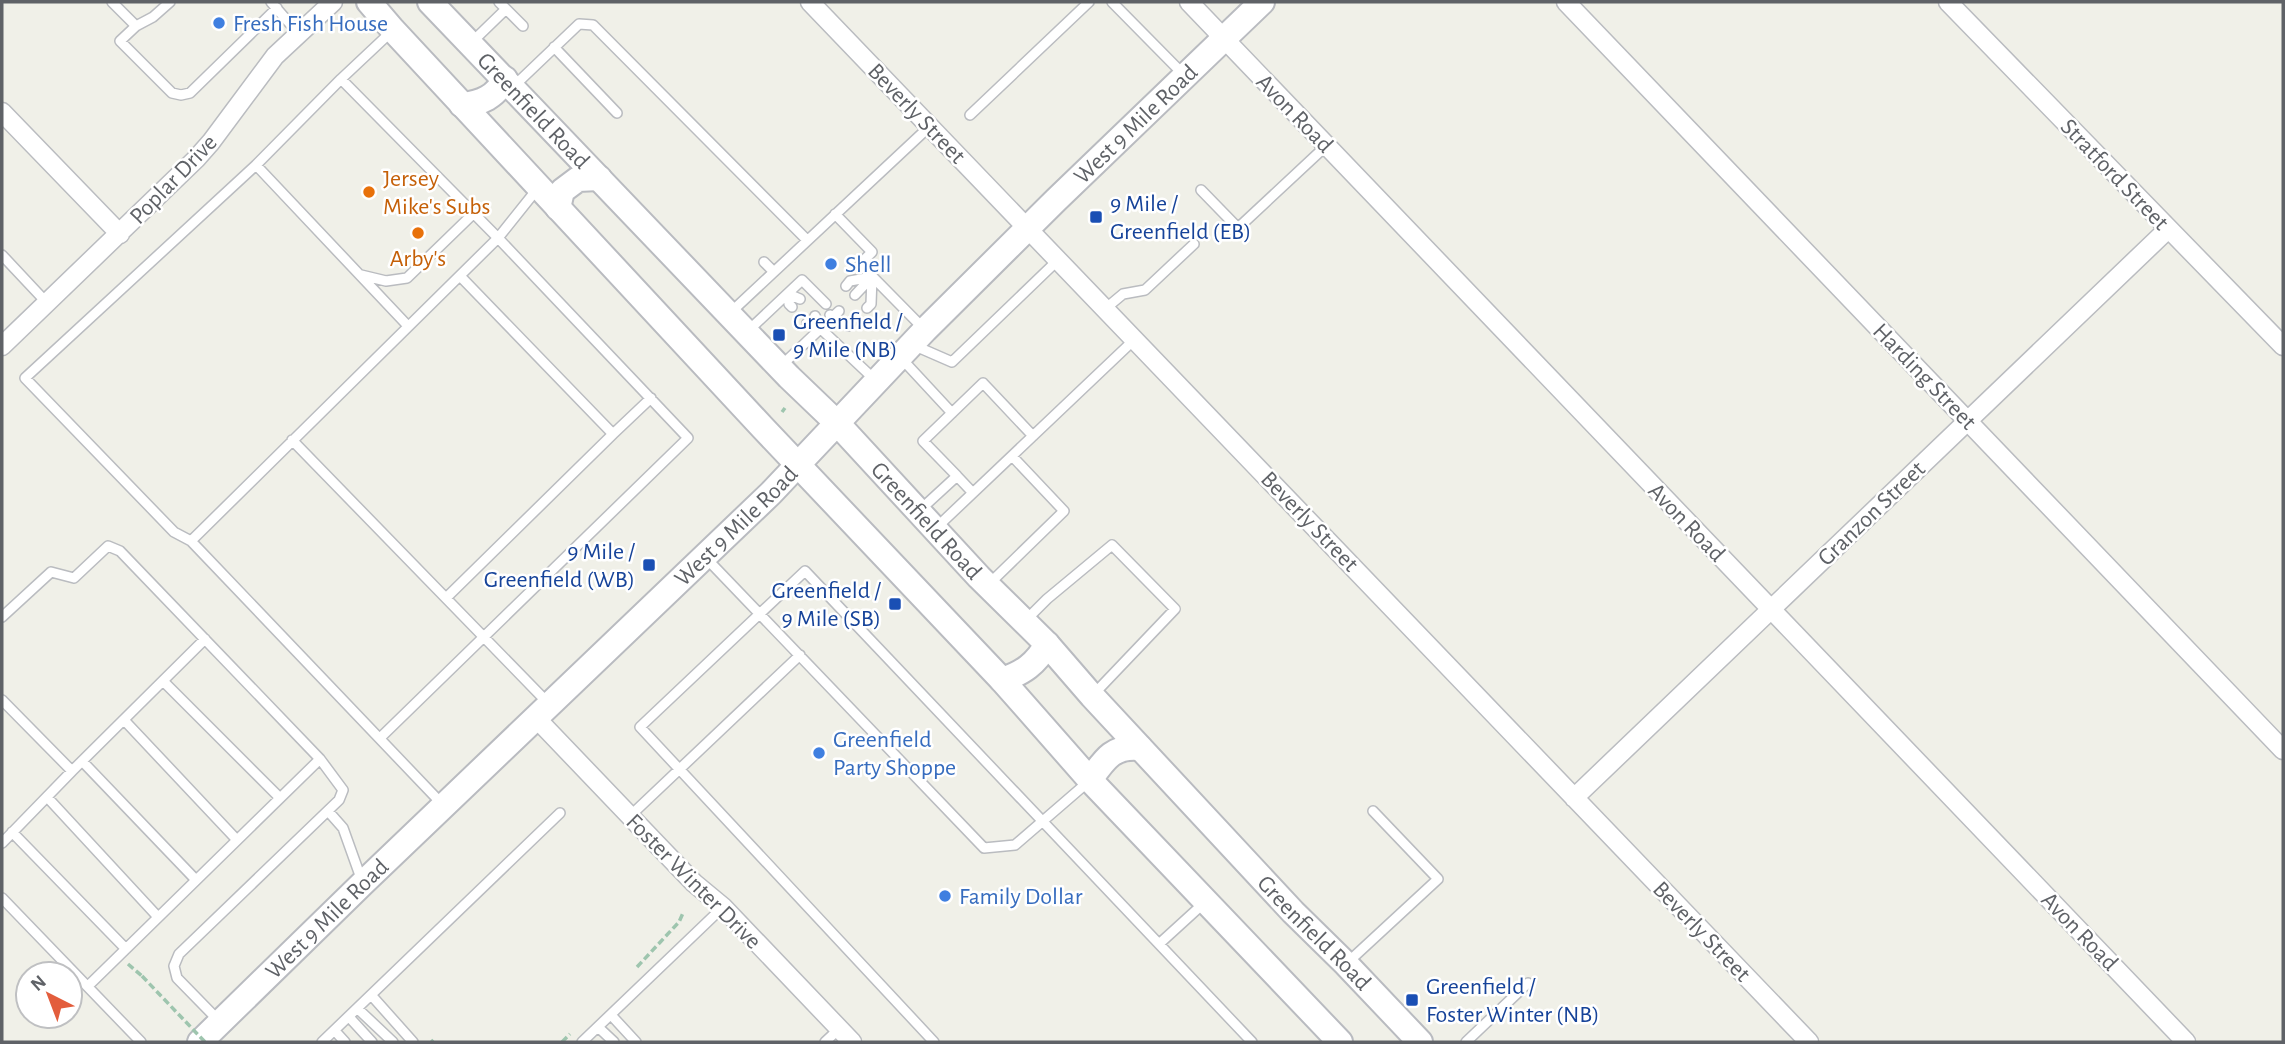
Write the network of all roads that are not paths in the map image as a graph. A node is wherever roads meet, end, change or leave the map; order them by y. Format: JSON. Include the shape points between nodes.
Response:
{"nodes":[{"id":1,"x":113,"y":2,"type":"edge"},
{"id":2,"x":170,"y":2,"type":"edge"},
{"id":3,"x":333,"y":2,"type":"edge"},
{"id":4,"x":369,"y":2,"type":"edge"},
{"id":5,"x":430,"y":2,"type":"edge"},
{"id":6,"x":810,"y":2,"type":"edge"},
{"id":7,"x":1089,"y":2,"type":"edge"},
{"id":8,"x":1112,"y":2,"type":"edge"},
{"id":9,"x":1189,"y":2,"type":"edge"},
{"id":10,"x":1262,"y":2,"type":"edge"},
{"id":11,"x":1566,"y":2,"type":"edge"},
{"id":12,"x":1948,"y":2,"type":"edge"},
{"id":13,"x":274,"y":5,"type":"edge"},
{"id":14,"x":503,"y":5,"type":"edge"},
{"id":15,"x":136,"y":26,"type":"junction"},
{"id":16,"x":523,"y":26,"type":"dead end"},
{"id":17,"x":393,"y":30,"type":"junction"},
{"id":18,"x":299,"y":33,"type":"junction"},
{"id":19,"x":1224,"y":38,"type":"junction"},
{"id":20,"x":471,"y":44,"type":"junction"},
{"id":21,"x":554,"y":47,"type":"junction"},
{"id":22,"x":1185,"y":75,"type":"junction"},
{"id":23,"x":341,"y":79,"type":"junction"},
{"id":24,"x":509,"y":83,"type":"junction"},
{"id":25,"x":462,"y":105,"type":"junction"},
{"id":26,"x":2,"y":112,"type":"edge"},
{"id":27,"x":617,"y":113,"type":"dead end"},
{"id":28,"x":970,"y":115,"type":"dead end"},
{"id":29,"x":930,"y":126,"type":"junction"},
{"id":30,"x":1327,"y":145,"type":"junction"},
{"id":31,"x":256,"y":164,"type":"junction"},
{"id":32,"x":599,"y":178,"type":"junction"},
{"id":33,"x":539,"y":187,"type":"junction"},
{"id":34,"x":1201,"y":190,"type":"dead end"},
{"id":35,"x":558,"y":208,"type":"junction"},
{"id":36,"x":474,"y":213,"type":"junction"},
{"id":37,"x":835,"y":214,"type":"junction"},
{"id":38,"x":1027,"y":227,"type":"junction"},
{"id":39,"x":2168,"y":229,"type":"junction"},
{"id":40,"x":120,"y":234,"type":"junction"},
{"id":41,"x":498,"y":238,"type":"junction"},
{"id":42,"x":807,"y":240,"type":"junction"},
{"id":43,"x":1194,"y":244,"type":"dead end"},
{"id":44,"x":2,"y":256,"type":"edge"},
{"id":45,"x":1059,"y":259,"type":"junction"},
{"id":46,"x":764,"y":262,"type":"dead end"},
{"id":47,"x":774,"y":271,"type":"junction"},
{"id":48,"x":360,"y":274,"type":"junction"},
{"id":49,"x":460,"y":276,"type":"junction"},
{"id":50,"x":872,"y":277,"type":"junction"},
{"id":51,"x":846,"y":286,"type":"dead end"},
{"id":52,"x":788,"y":294,"type":"junction"},
{"id":53,"x":855,"y":295,"type":"dead end"},
{"id":54,"x":800,"y":299,"type":"dead end"},
{"id":55,"x":47,"y":303,"type":"junction"},
{"id":56,"x":792,"y":307,"type":"dead end"},
{"id":57,"x":867,"y":308,"type":"dead end"},
{"id":58,"x":1105,"y":309,"type":"junction"},
{"id":59,"x":729,"y":314,"type":"junction"},
{"id":60,"x":835,"y":315,"type":"junction"},
{"id":61,"x":816,"y":316,"type":"dead end"},
{"id":62,"x":807,"y":323,"type":"dead end"},
{"id":63,"x":851,"y":323,"type":"dead end"},
{"id":64,"x":408,"y":326,"type":"junction"},
{"id":65,"x":821,"y":329,"type":"junction"},
{"id":66,"x":747,"y":332,"type":"junction"},
{"id":67,"x":1135,"y":339,"type":"junction"},
{"id":68,"x":912,"y":344,"type":"junction"},
{"id":69,"x":2,"y":346,"type":"edge"},
{"id":70,"x":2283,"y":346,"type":"edge"},
{"id":71,"x":780,"y":367,"type":"junction"},
{"id":72,"x":875,"y":380,"type":"junction"},
{"id":73,"x":650,"y":398,"type":"junction"},
{"id":74,"x":953,"y":413,"type":"junction"},
{"id":75,"x":1968,"y":420,"type":"junction"},
{"id":76,"x":836,"y":422,"type":"junction"},
{"id":77,"x":613,"y":434,"type":"junction"},
{"id":78,"x":1033,"y":436,"type":"junction"},
{"id":79,"x":292,"y":440,"type":"junction"},
{"id":80,"x":1012,"y":456,"type":"junction"},
{"id":81,"x":798,"y":465,"type":"junction"},
{"id":82,"x":957,"y":476,"type":"junction"},
{"id":83,"x":973,"y":493,"type":"junction"},
{"id":84,"x":927,"y":520,"type":"junction"},
{"id":85,"x":191,"y":541,"type":"junction"},
{"id":86,"x":704,"y":557,"type":"junction"},
{"id":87,"x":988,"y":585,"type":"junction"},
{"id":88,"x":446,"y":598,"type":"junction"},
{"id":89,"x":1770,"y":609,"type":"junction"},
{"id":90,"x":760,"y":614,"type":"junction"},
{"id":91,"x":2,"y":617,"type":"edge"},
{"id":92,"x":1024,"y":622,"type":"junction"},
{"id":93,"x":483,"y":636,"type":"junction"},
{"id":94,"x":205,"y":639,"type":"junction"},
{"id":95,"x":1047,"y":644,"type":"junction"},
{"id":96,"x":800,"y":655,"type":"junction"},
{"id":97,"x":1002,"y":680,"type":"junction"},
{"id":98,"x":163,"y":681,"type":"junction"},
{"id":99,"x":1092,"y":696,"type":"junction"},
{"id":100,"x":2,"y":700,"type":"edge"},
{"id":101,"x":544,"y":712,"type":"junction"},
{"id":102,"x":124,"y":720,"type":"junction"},
{"id":103,"x":381,"y":737,"type":"junction"},
{"id":104,"x":1140,"y":748,"type":"junction"},
{"id":105,"x":2283,"y":750,"type":"edge"},
{"id":106,"x":320,"y":759,"type":"junction"},
{"id":107,"x":82,"y":761,"type":"junction"},
{"id":108,"x":72,"y":771,"type":"junction"},
{"id":109,"x":680,"y":771,"type":"junction"},
{"id":110,"x":1090,"y":780,"type":"junction"},
{"id":111,"x":47,"y":797,"type":"junction"},
{"id":112,"x":281,"y":798,"type":"junction"},
{"id":113,"x":1574,"y":798,"type":"junction"},
{"id":114,"x":445,"y":807,"type":"junction"},
{"id":115,"x":328,"y":811,"type":"junction"},
{"id":116,"x":1373,"y":811,"type":"dead end"},
{"id":117,"x":560,"y":813,"type":"dead end"},
{"id":118,"x":629,"y":817,"type":"junction"},
{"id":119,"x":1042,"y":822,"type":"junction"},
{"id":120,"x":12,"y":832,"type":"junction"},
{"id":121,"x":237,"y":840,"type":"junction"},
{"id":122,"x":2,"y":843,"type":"edge"},
{"id":123,"x":196,"y":880,"type":"junction"},
{"id":124,"x":363,"y":883,"type":"junction"},
{"id":125,"x":2,"y":898,"type":"edge"},
{"id":126,"x":1205,"y":901,"type":"junction"},
{"id":127,"x":723,"y":907,"type":"junction"},
{"id":128,"x":158,"y":917,"type":"junction"},
{"id":129,"x":1159,"y":944,"type":"junction"},
{"id":130,"x":126,"y":948,"type":"junction"},
{"id":131,"x":1346,"y":964,"type":"junction"},
{"id":132,"x":1528,"y":983,"type":"dead end"},
{"id":133,"x":88,"y":986,"type":"junction"},
{"id":134,"x":372,"y":996,"type":"junction"},
{"id":135,"x":358,"y":1009,"type":"junction"},
{"id":136,"x":611,"y":1015,"type":"junction"},
{"id":137,"x":349,"y":1017,"type":"junction"},
{"id":138,"x":220,"y":1023,"type":"junction"},
{"id":139,"x":598,"y":1027,"type":"junction"},
{"id":140,"x":839,"y":1029,"type":"junction"},
{"id":141,"x":335,"y":1031,"type":"junction"},
{"id":142,"x":141,"y":1042,"type":"edge"},
{"id":143,"x":203,"y":1042,"type":"edge"},
{"id":144,"x":323,"y":1042,"type":"edge"},
{"id":145,"x":345,"y":1042,"type":"edge"},
{"id":146,"x":372,"y":1042,"type":"edge"},
{"id":147,"x":393,"y":1042,"type":"edge"},
{"id":148,"x":413,"y":1042,"type":"edge"},
{"id":149,"x":582,"y":1042,"type":"edge"},
{"id":150,"x":614,"y":1042,"type":"edge"},
{"id":151,"x":636,"y":1042,"type":"edge"},
{"id":152,"x":825,"y":1042,"type":"edge"},
{"id":153,"x":852,"y":1042,"type":"edge"},
{"id":154,"x":934,"y":1042,"type":"edge"},
{"id":155,"x":1252,"y":1042,"type":"edge"},
{"id":156,"x":1340,"y":1042,"type":"edge"},
{"id":157,"x":1420,"y":1042,"type":"edge"},
{"id":158,"x":1466,"y":1042,"type":"edge"},
{"id":159,"x":1809,"y":1042,"type":"edge"},
{"id":160,"x":2186,"y":1042,"type":"edge"}],
"edges":[{"from":1,"to":15,"type":"lane"},
{"from":2,"to":15,"type":"lane"},
{"from":3,"to":18,"type":"street","name":"Poplar Drive"},
{"from":4,"to":17,"type":"main road","name":"Greenfield Road"},
{"from":5,"to":20,"type":"main road","name":"Greenfield Road"},
{"from":6,"to":29,"type":"street","name":"Beverly Street"},
{"from":7,"to":28,"type":"lane"},
{"from":8,"to":22,"type":"lane"},
{"from":9,"to":19,"type":"street","name":"Avon Road"},
{"from":10,"to":19,"type":"main road","name":"West 9 Mile Road"},
{"from":11,"to":75,"type":"street","name":"Harding Street"},
{"from":12,"to":39,"type":"street","name":"Stratford Street"},
{"from":13,"to":15,"type":"lane","via":[[190,93],[181,96],[172,93],[120,41]]},
{"from":13,"to":18,"type":"lane"},
{"from":14,"to":16,"type":"lane"},
{"from":14,"to":20,"type":"lane"},
{"from":17,"to":23,"type":"lane"},
{"from":17,"to":25,"type":"main road","name":"Greenfield Road"},
{"from":18,"to":40,"type":"street","name":"Poplar Drive","via":[[275,56],[211,142]]},
{"from":19,"to":22,"type":"main road","name":"West 9 Mile Road"},
{"from":19,"to":30,"type":"street","name":"Avon Road"},
{"from":20,"to":24,"type":"main road","name":"Greenfield Road"},
{"from":21,"to":24,"type":"lane"},
{"from":21,"to":27,"type":"lane"},
{"from":21,"to":42,"type":"lane","via":[[579,24],[593,25]]},
{"from":22,"to":38,"type":"main road","name":"West 9 Mile Road"},
{"from":23,"to":31,"type":"lane"},
{"from":23,"to":36,"type":"lane"},
{"from":24,"to":25,"type":"main road","via":[[486,100]]},
{"from":24,"to":32,"type":"main road","name":"Greenfield Road"},
{"from":25,"to":33,"type":"main road","name":"Greenfield Road"},
{"from":26,"to":40,"type":"street"},
{"from":29,"to":37,"type":"lane"},
{"from":29,"to":38,"type":"street","name":"Beverly Street"},
{"from":30,"to":34,"type":"lane","via":[[1238,228]]},
{"from":30,"to":89,"type":"street","name":"Avon Road"},
{"from":31,"to":48,"type":"lane"},
{"from":31,"to":85,"type":"lane","via":[[26,378],[174,532]]},
{"from":32,"to":35,"type":"main road","via":[[578,179],[562,191]]},
{"from":32,"to":59,"type":"main road","name":"Greenfield Road"},
{"from":33,"to":35,"type":"main road","name":"Greenfield Road"},
{"from":33,"to":41,"type":"lane"},
{"from":35,"to":81,"type":"main road","name":"Greenfield Road"},
{"from":36,"to":41,"type":"lane"},
{"from":36,"to":48,"type":"lane","via":[[407,278],[386,281]]},
{"from":37,"to":42,"type":"lane"},
{"from":37,"to":50,"type":"lane","via":[[872,252],[860,264]]},
{"from":38,"to":45,"type":"street","name":"Beverly Street"},
{"from":38,"to":68,"type":"main road","name":"West 9 Mile Road"},
{"from":39,"to":70,"type":"street","name":"Stratford Street"},
{"from":39,"to":75,"type":"street","name":"Granzon Street"},
{"from":40,"to":55,"type":"street","name":"Poplar Drive"},
{"from":41,"to":49,"type":"lane"},
{"from":41,"to":73,"type":"lane"},
{"from":42,"to":47,"type":"lane"},
{"from":43,"to":58,"type":"lane","via":[[1145,290],[1124,294]]},
{"from":44,"to":55,"type":"lane"},
{"from":45,"to":58,"type":"street","name":"Beverly Street"},
{"from":45,"to":68,"type":"lane","via":[[952,362]]},
{"from":46,"to":47,"type":"lane"},
{"from":47,"to":59,"type":"lane"},
{"from":48,"to":64,"type":"lane"},
{"from":49,"to":64,"type":"lane"},
{"from":49,"to":77,"type":"lane"},
{"from":50,"to":51,"type":"lane"},
{"from":50,"to":53,"type":"lane"},
{"from":50,"to":57,"type":"lane"},
{"from":50,"to":68,"type":"lane"},
{"from":52,"to":54,"type":"lane"},
{"from":52,"to":56,"type":"lane"},
{"from":52,"to":60,"type":"lane","via":[[802,280]]},
{"from":52,"to":66,"type":"lane"},
{"from":55,"to":69,"type":"street","name":"Poplar Drive"},
{"from":58,"to":67,"type":"street","name":"Beverly Street"},
{"from":59,"to":66,"type":"main road","name":"Greenfield Road"},
{"from":60,"to":63,"type":"lane","via":[[848,326]]},
{"from":60,"to":65,"type":"lane"},
{"from":61,"to":65,"type":"lane"},
{"from":62,"to":65,"type":"lane"},
{"from":64,"to":79,"type":"lane"},
{"from":65,"to":71,"type":"lane"},
{"from":65,"to":72,"type":"lane"},
{"from":66,"to":71,"type":"main road","name":"Greenfield Road"},
{"from":67,"to":78,"type":"lane"},
{"from":67,"to":113,"type":"street","name":"Beverly Street"},
{"from":68,"to":72,"type":"main road","name":"West 9 Mile Road"},
{"from":68,"to":74,"type":"lane"},
{"from":71,"to":76,"type":"main road","name":"Greenfield Road"},
{"from":72,"to":76,"type":"main road","name":"West 9 Mile Road"},
{"from":73,"to":77,"type":"lane"},
{"from":73,"to":93,"type":"lane","via":[[688,439]]},
{"from":74,"to":78,"type":"lane","via":[[983,383]]},
{"from":74,"to":82,"type":"lane","via":[[923,441]]},
{"from":75,"to":89,"type":"street","name":"Granzon Street"},
{"from":75,"to":105,"type":"street","name":"Harding Street"},
{"from":76,"to":81,"type":"main road","name":"West 9 Mile Road"},
{"from":76,"to":84,"type":"main road","name":"Greenfield Road"},
{"from":77,"to":88,"type":"lane"},
{"from":78,"to":80,"type":"lane"},
{"from":79,"to":85,"type":"lane"},
{"from":79,"to":88,"type":"lane"},
{"from":80,"to":83,"type":"lane"},
{"from":80,"to":87,"type":"lane","via":[[1064,511]]},
{"from":81,"to":86,"type":"main road","name":"West 9 Mile Road"},
{"from":81,"to":97,"type":"main road","name":"Greenfield Road"},
{"from":82,"to":83,"type":"lane"},
{"from":82,"to":84,"type":"lane"},
{"from":83,"to":84,"type":"lane"},
{"from":84,"to":87,"type":"main road","name":"Greenfield Road"},
{"from":85,"to":103,"type":"lane"},
{"from":86,"to":90,"type":"lane"},
{"from":86,"to":101,"type":"main road","name":"West 9 Mile Road"},
{"from":87,"to":92,"type":"main road","name":"Greenfield Road"},
{"from":88,"to":93,"type":"lane"},
{"from":89,"to":113,"type":"street","name":"Granzon Street"},
{"from":89,"to":160,"type":"street","name":"Avon Road"},
{"from":90,"to":96,"type":"lane"},
{"from":90,"to":109,"type":"lane","via":[[640,727]]},
{"from":90,"to":119,"type":"lane","via":[[805,571]]},
{"from":91,"to":94,"type":"lane","via":[[51,572],[74,578],[108,546],[120,551]]},
{"from":92,"to":95,"type":"main road","name":"Greenfield Road"},
{"from":92,"to":99,"type":"lane","via":[[1112,545],[1175,609]]},
{"from":93,"to":101,"type":"lane"},
{"from":93,"to":103,"type":"lane"},
{"from":94,"to":98,"type":"lane"},
{"from":94,"to":106,"type":"lane"},
{"from":95,"to":97,"type":"main road","via":[[1032,666]]},
{"from":95,"to":99,"type":"main road","name":"Greenfield Road"},
{"from":96,"to":109,"type":"lane"},
{"from":96,"to":119,"type":"lane","via":[[984,848],[1015,845]]},
{"from":97,"to":110,"type":"main road","name":"Greenfield Road"},
{"from":98,"to":102,"type":"lane"},
{"from":98,"to":112,"type":"lane"},
{"from":99,"to":104,"type":"main road","name":"Greenfield Road"},
{"from":100,"to":108,"type":"lane"},
{"from":101,"to":114,"type":"main road","name":"West 9 Mile Road"},
{"from":101,"to":118,"type":"street","name":"Foster Winter Drive"},
{"from":102,"to":107,"type":"lane"},
{"from":102,"to":121,"type":"lane"},
{"from":103,"to":114,"type":"lane"},
{"from":104,"to":110,"type":"main road","via":[[1125,746],[1116,751]]},
{"from":104,"to":131,"type":"main road","name":"Greenfield Road"},
{"from":106,"to":112,"type":"lane"},
{"from":106,"to":115,"type":"lane","via":[[343,790]]},
{"from":107,"to":108,"type":"lane"},
{"from":107,"to":123,"type":"lane"},
{"from":108,"to":111,"type":"lane"},
{"from":109,"to":118,"type":"lane"},
{"from":109,"to":154,"type":"lane"},
{"from":110,"to":119,"type":"lane"},
{"from":110,"to":126,"type":"main road","name":"Greenfield Road"},
{"from":111,"to":120,"type":"lane"},
{"from":111,"to":128,"type":"lane"},
{"from":112,"to":121,"type":"lane"},
{"from":113,"to":159,"type":"street","name":"Beverly Street"},
{"from":114,"to":124,"type":"main road","name":"West 9 Mile Road"},
{"from":115,"to":124,"type":"lane","via":[[343,828]]},
{"from":115,"to":138,"type":"lane","via":[[179,954],[174,966],[177,978]]},
{"from":116,"to":131,"type":"lane","via":[[1438,879]]},
{"from":117,"to":134,"type":"lane"},
{"from":118,"to":127,"type":"street","name":"Foster Winter Drive"},
{"from":119,"to":129,"type":"lane"},
{"from":120,"to":122,"type":"lane"},
{"from":120,"to":130,"type":"lane"},
{"from":121,"to":123,"type":"lane"},
{"from":123,"to":128,"type":"lane"},
{"from":124,"to":138,"type":"main road","name":"West 9 Mile Road"},
{"from":125,"to":133,"type":"lane"},
{"from":126,"to":129,"type":"lane"},
{"from":126,"to":156,"type":"main road","name":"Greenfield Road"},
{"from":127,"to":136,"type":"lane"},
{"from":127,"to":140,"type":"street","name":"Foster Winter Drive"},
{"from":128,"to":130,"type":"lane"},
{"from":129,"to":155,"type":"lane"},
{"from":130,"to":133,"type":"lane"},
{"from":131,"to":157,"type":"main road","name":"Greenfield Road"},
{"from":132,"to":158,"type":"lane"},
{"from":133,"to":142,"type":"lane"},
{"from":134,"to":135,"type":"lane"},
{"from":134,"to":148,"type":"lane"},
{"from":135,"to":137,"type":"lane"},
{"from":135,"to":147,"type":"lane"},
{"from":136,"to":139,"type":"lane"},
{"from":136,"to":151,"type":"lane"},
{"from":137,"to":141,"type":"lane"},
{"from":137,"to":146,"type":"lane"},
{"from":138,"to":143,"type":"main road","name":"West 9 Mile Road"},
{"from":139,"to":149,"type":"lane"},
{"from":139,"to":150,"type":"lane"},
{"from":140,"to":152,"type":"lane"},
{"from":140,"to":153,"type":"street","name":"Foster Winter Drive"},
{"from":141,"to":144,"type":"lane"},
{"from":141,"to":145,"type":"lane"}]}
